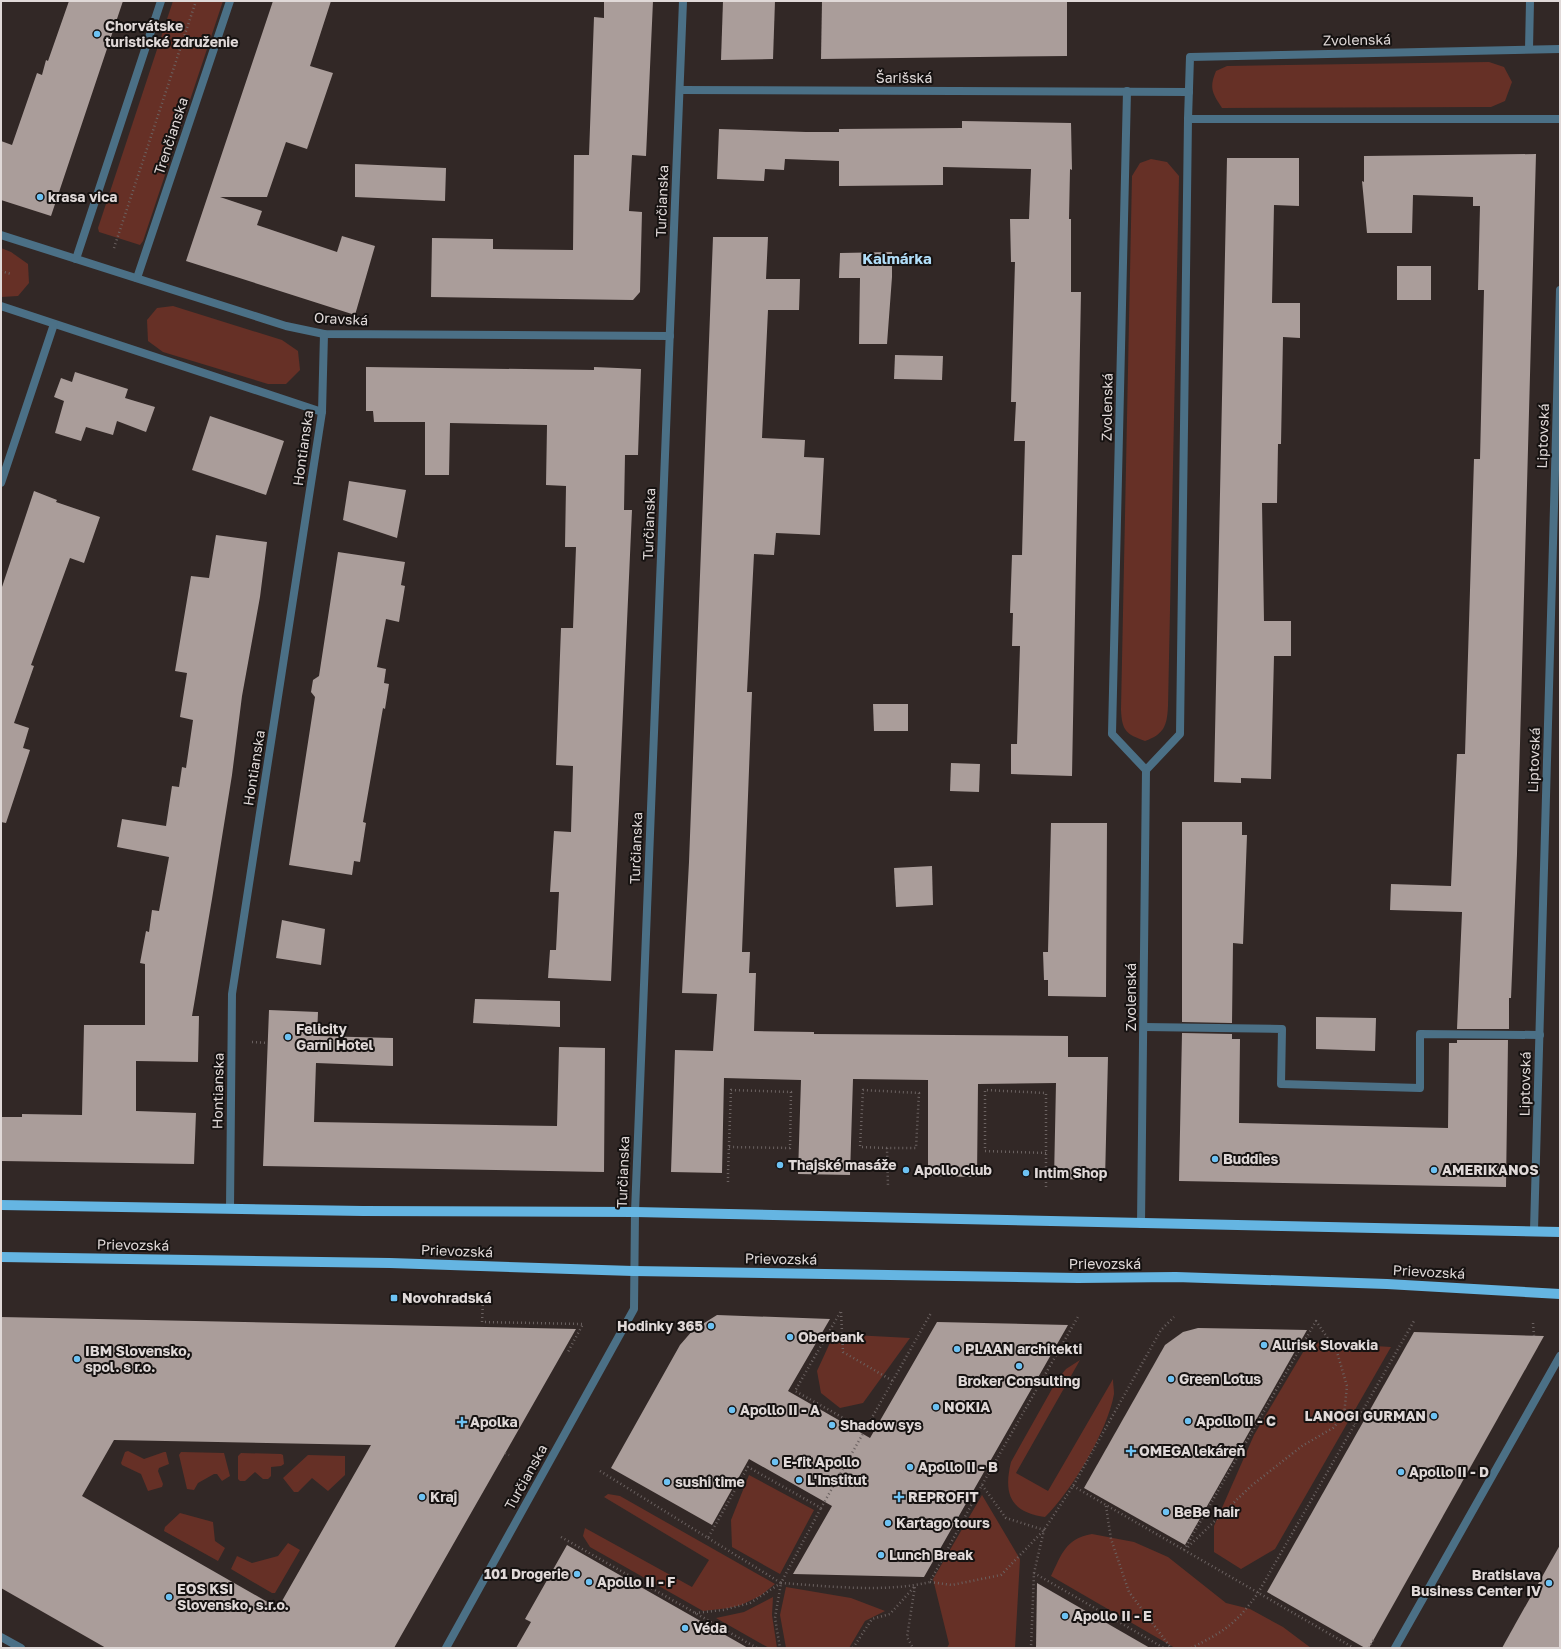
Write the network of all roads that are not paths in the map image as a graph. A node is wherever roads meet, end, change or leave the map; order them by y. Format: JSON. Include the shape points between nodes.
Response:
{"nodes":[{"id":1,"x":161,"y":1,"type":"edge"},
{"id":2,"x":230,"y":1,"type":"edge"},
{"id":3,"x":683,"y":1,"type":"edge"},
{"id":4,"x":1530,"y":1,"type":"edge"},
{"id":5,"x":1529,"y":49,"type":"junction"},
{"id":6,"x":1560,"y":49,"type":"edge"},
{"id":7,"x":680,"y":90,"type":"junction"},
{"id":8,"x":1127,"y":91,"type":"junction"},
{"id":9,"x":1189,"y":92,"type":"junction"},
{"id":10,"x":1188,"y":119,"type":"junction"},
{"id":11,"x":1560,"y":119,"type":"edge"},
{"id":12,"x":1,"y":235,"type":"edge"},
{"id":13,"x":76,"y":259,"type":"junction"},
{"id":14,"x":137,"y":278,"type":"junction"},
{"id":15,"x":1560,"y":290,"type":"edge"},
{"id":16,"x":1,"y":306,"type":"edge"},
{"id":17,"x":54,"y":324,"type":"junction"},
{"id":18,"x":324,"y":334,"type":"junction"},
{"id":19,"x":670,"y":336,"type":"junction"},
{"id":20,"x":322,"y":412,"type":"junction"},
{"id":21,"x":1,"y":483,"type":"edge"},
{"id":22,"x":1146,"y":770,"type":"junction"},
{"id":23,"x":1144,"y":1027,"type":"junction"},
{"id":24,"x":1540,"y":1035,"type":"junction"},
{"id":25,"x":1,"y":1205,"type":"edge"},
{"id":26,"x":230,"y":1208,"type":"junction"},
{"id":27,"x":635,"y":1212,"type":"junction"},
{"id":28,"x":1141,"y":1224,"type":"junction"},
{"id":29,"x":1534,"y":1230,"type":"junction"},
{"id":30,"x":1560,"y":1232,"type":"edge"},
{"id":31,"x":1,"y":1257,"type":"edge"},
{"id":32,"x":633,"y":1271,"type":"junction"},
{"id":33,"x":1560,"y":1294,"type":"edge"},
{"id":34,"x":1560,"y":1356,"type":"edge"},
{"id":35,"x":1,"y":1637,"type":"edge"},
{"id":36,"x":20,"y":1648,"type":"edge"},
{"id":37,"x":446,"y":1648,"type":"edge"},
{"id":38,"x":1395,"y":1648,"type":"edge"}],
"edges":[{"from":1,"to":13,"type":"street"},
{"from":2,"to":14,"type":"street","name":"Trenčianska"},
{"from":3,"to":7,"type":"street","name":"Turčianska"},
{"from":4,"to":5,"type":"street"},
{"from":5,"to":6,"type":"street","name":"Zvolenská"},
{"from":5,"to":9,"type":"street","name":"Zvolenská","via":[[1190,57]]},
{"from":7,"to":8,"type":"street","name":"Šarišská"},
{"from":7,"to":19,"type":"street","name":"Turčianska"},
{"from":8,"to":9,"type":"street"},
{"from":8,"to":22,"type":"street","name":"Zvolenská","via":[[1112,734]]},
{"from":9,"to":10,"type":"street","name":"Zvolenská"},
{"from":10,"to":11,"type":"street"},
{"from":10,"to":22,"type":"street","name":"Zvolenská","via":[[1180,734]]},
{"from":12,"to":13,"type":"street","name":"Oravská"},
{"from":13,"to":14,"type":"street","name":"Oravská"},
{"from":14,"to":18,"type":"street","name":"Oravská","via":[[286,326]]},
{"from":15,"to":24,"type":"street","name":"Liptovská"},
{"from":16,"to":17,"type":"street"},
{"from":17,"to":20,"type":"street"},
{"from":17,"to":21,"type":"street"},
{"from":18,"to":19,"type":"street","name":"Oravská"},
{"from":18,"to":20,"type":"street","name":"Hontianska"},
{"from":19,"to":27,"type":"street","name":"Turčianska"},
{"from":20,"to":26,"type":"street","name":"Hontianska","via":[[232,994]]},
{"from":22,"to":23,"type":"street","name":"Zvolenská"},
{"from":23,"to":24,"type":"street","via":[[1282,1029],[1281,1084],[1420,1088],[1420,1034]]},
{"from":23,"to":28,"type":"street","name":"Zvolenská"},
{"from":24,"to":29,"type":"street","name":"Liptovská"},
{"from":25,"to":26,"type":"main road"},
{"from":26,"to":27,"type":"main road"},
{"from":27,"to":28,"type":"main road"},
{"from":27,"to":32,"type":"street","name":"Turčianska"},
{"from":28,"to":29,"type":"main road"},
{"from":29,"to":30,"type":"main road"},
{"from":31,"to":32,"type":"main road","name":"Prievozská"},
{"from":32,"to":33,"type":"main road","name":"Prievozská","via":[[1078,1278],[1176,1277],[1387,1284]]},
{"from":32,"to":37,"type":"street","name":"Turčianska","via":[[634,1309]]},
{"from":34,"to":38,"type":"street"},
{"from":35,"to":36,"type":"street"}]}
